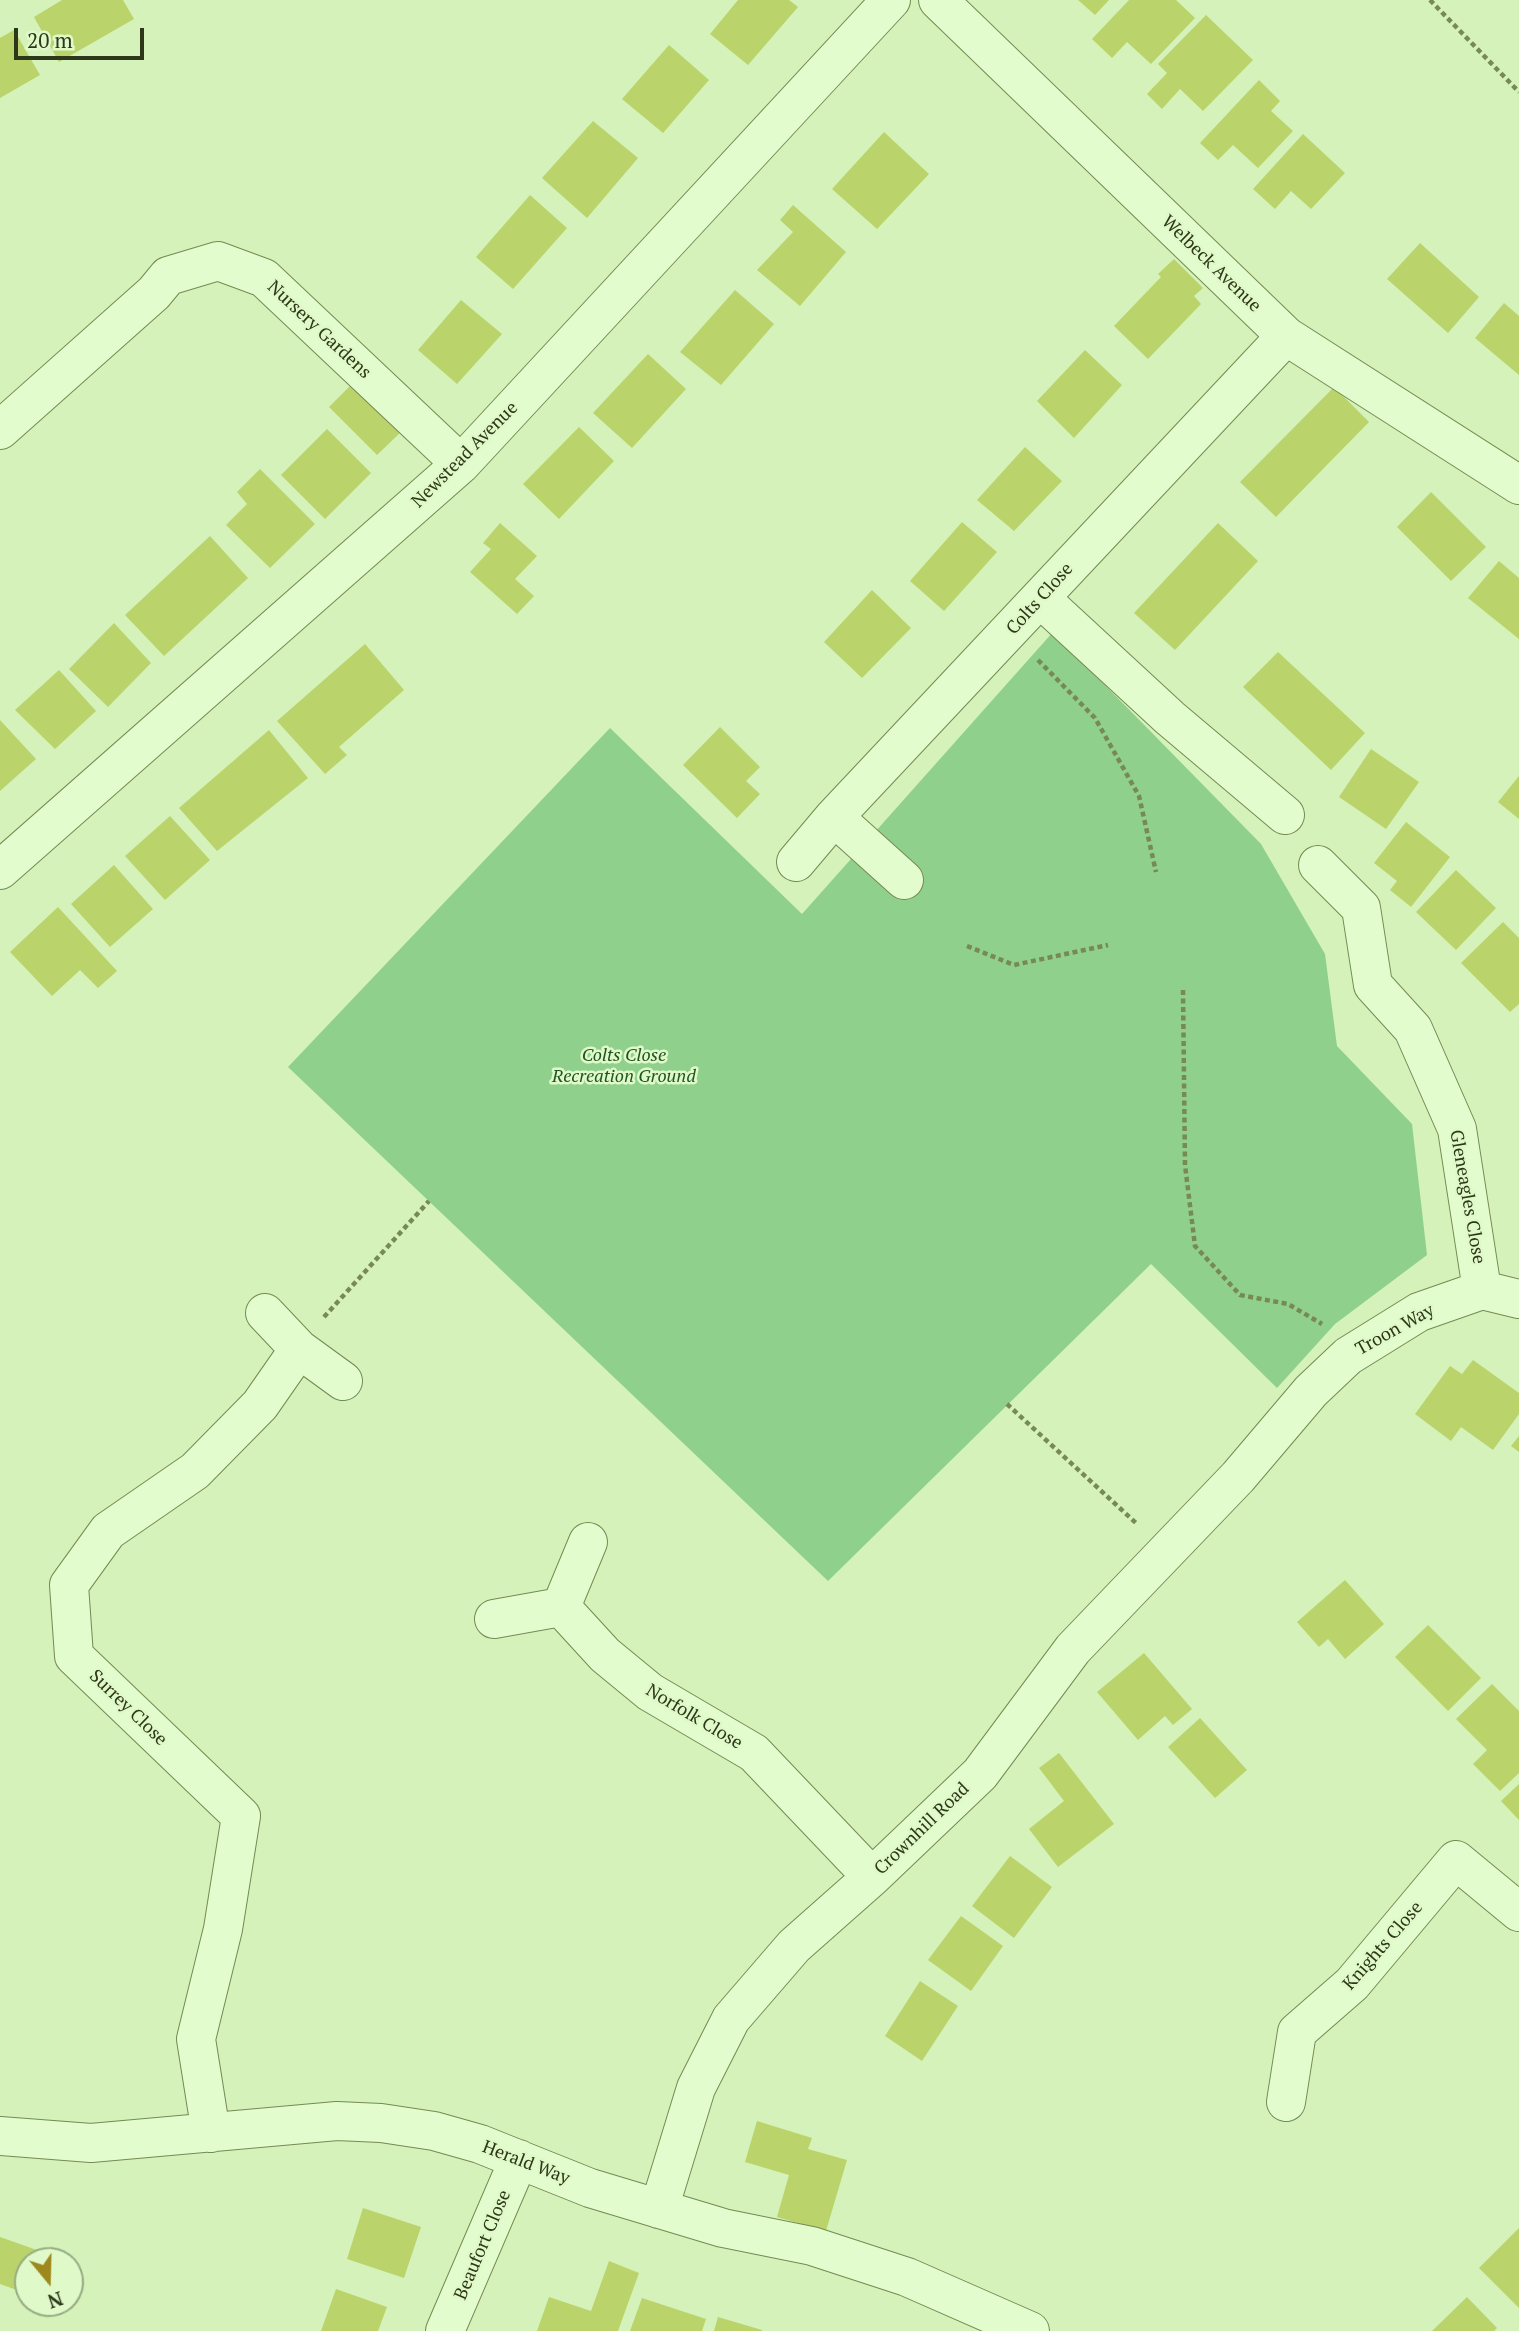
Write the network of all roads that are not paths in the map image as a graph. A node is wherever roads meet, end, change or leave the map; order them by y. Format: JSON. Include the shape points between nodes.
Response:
{"nodes":[{"id":1,"x":891,"y":0,"type":"edge"},
{"id":2,"x":938,"y":0,"type":"edge"},
{"id":3,"x":1286,"y":336,"type":"junction"},
{"id":4,"x":0,"y":430,"type":"edge"},
{"id":5,"x":461,"y":464,"type":"junction"},
{"id":6,"x":1519,"y":485,"type":"edge"},
{"id":7,"x":1040,"y":598,"type":"junction"},
{"id":8,"x":1285,"y":815,"type":"dead end"},
{"id":9,"x":834,"y":817,"type":"junction"},
{"id":10,"x":796,"y":862,"type":"dead end"},
{"id":11,"x":1318,"y":865,"type":"dead end"},
{"id":12,"x":0,"y":870,"type":"edge"},
{"id":13,"x":904,"y":880,"type":"dead end"},
{"id":14,"x":1482,"y":1290,"type":"junction"},
{"id":15,"x":1519,"y":1299,"type":"edge"},
{"id":16,"x":265,"y":1312,"type":"dead end"},
{"id":17,"x":299,"y":1349,"type":"junction"},
{"id":18,"x":343,"y":1381,"type":"dead end"},
{"id":19,"x":1238,"y":1477,"type":"joint"},
{"id":20,"x":588,"y":1542,"type":"dead end"},
{"id":21,"x":561,"y":1607,"type":"junction"},
{"id":22,"x":494,"y":1619,"type":"dead end"},
{"id":23,"x":872,"y":1877,"type":"junction"},
{"id":24,"x":1519,"y":1912,"type":"edge"},
{"id":25,"x":1286,"y":2102,"type":"dead end"},
{"id":26,"x":211,"y":2133,"type":"junction"},
{"id":27,"x":0,"y":2136,"type":"edge"},
{"id":28,"x":519,"y":2159,"type":"junction"},
{"id":29,"x":659,"y":2209,"type":"junction"},
{"id":30,"x":445,"y":2331,"type":"edge"},
{"id":31,"x":1030,"y":2331,"type":"edge"}],
"edges":[{"from":1,"to":5,"type":"street","name":"Newstead Avenue"},
{"from":2,"to":3,"type":"street","name":"Welbeck Avenue"},
{"from":3,"to":6,"type":"street","name":"Welbeck Avenue"},
{"from":3,"to":7,"type":"street","name":"Colts Close"},
{"from":4,"to":5,"type":"street","name":"Nursery Gardens","via":[[168,276],[218,261],[264,278]]},
{"from":5,"to":12,"type":"street","name":"Newstead Avenue"},
{"from":7,"to":8,"type":"street","via":[[1170,718]]},
{"from":7,"to":9,"type":"street","name":"Colts Close"},
{"from":9,"to":10,"type":"street","name":"Colts Close"},
{"from":9,"to":13,"type":"street"},
{"from":11,"to":14,"type":"street","name":"Gleneagles Close","via":[[1361,908],[1373,985],[1413,1029],[1457,1129]]},
{"from":14,"to":15,"type":"street"},
{"from":14,"to":19,"type":"street","name":"Troon Way","via":[[1419,1312],[1348,1356],[1311,1391]]},
{"from":16,"to":17,"type":"street"},
{"from":17,"to":18,"type":"street"},
{"from":17,"to":26,"type":"street","name":"Surrey Close","via":[[260,1405],[195,1471],[108,1531],[69,1585],[74,1656],[241,1816],[223,1929],[196,2039]]},
{"from":19,"to":23,"type":"street","name":"Crownhill Road","via":[[1073,1648],[980,1774]]},
{"from":20,"to":21,"type":"street"},
{"from":21,"to":22,"type":"street"},
{"from":21,"to":23,"type":"street","name":"Norfolk Close","via":[[605,1655],[650,1692],[754,1753]]},
{"from":23,"to":29,"type":"street","name":"Crownhill Road","via":[[794,1946],[731,2019],[696,2088]]},
{"from":24,"to":25,"type":"street","name":"Knights Close","via":[[1456,1860],[1352,1984],[1297,2032]]},
{"from":26,"to":27,"type":"street","name":"Herald Way","via":[[91,2143]]},
{"from":26,"to":28,"type":"street","name":"Herald Way","via":[[324,2122],[382,2123],[434,2131]]},
{"from":28,"to":29,"type":"street","name":"Herald Way"},
{"from":28,"to":30,"type":"street","name":"Beaufort Close"},
{"from":29,"to":31,"type":"street","name":"Herald Way","via":[[812,2246],[907,2277]]}]}
